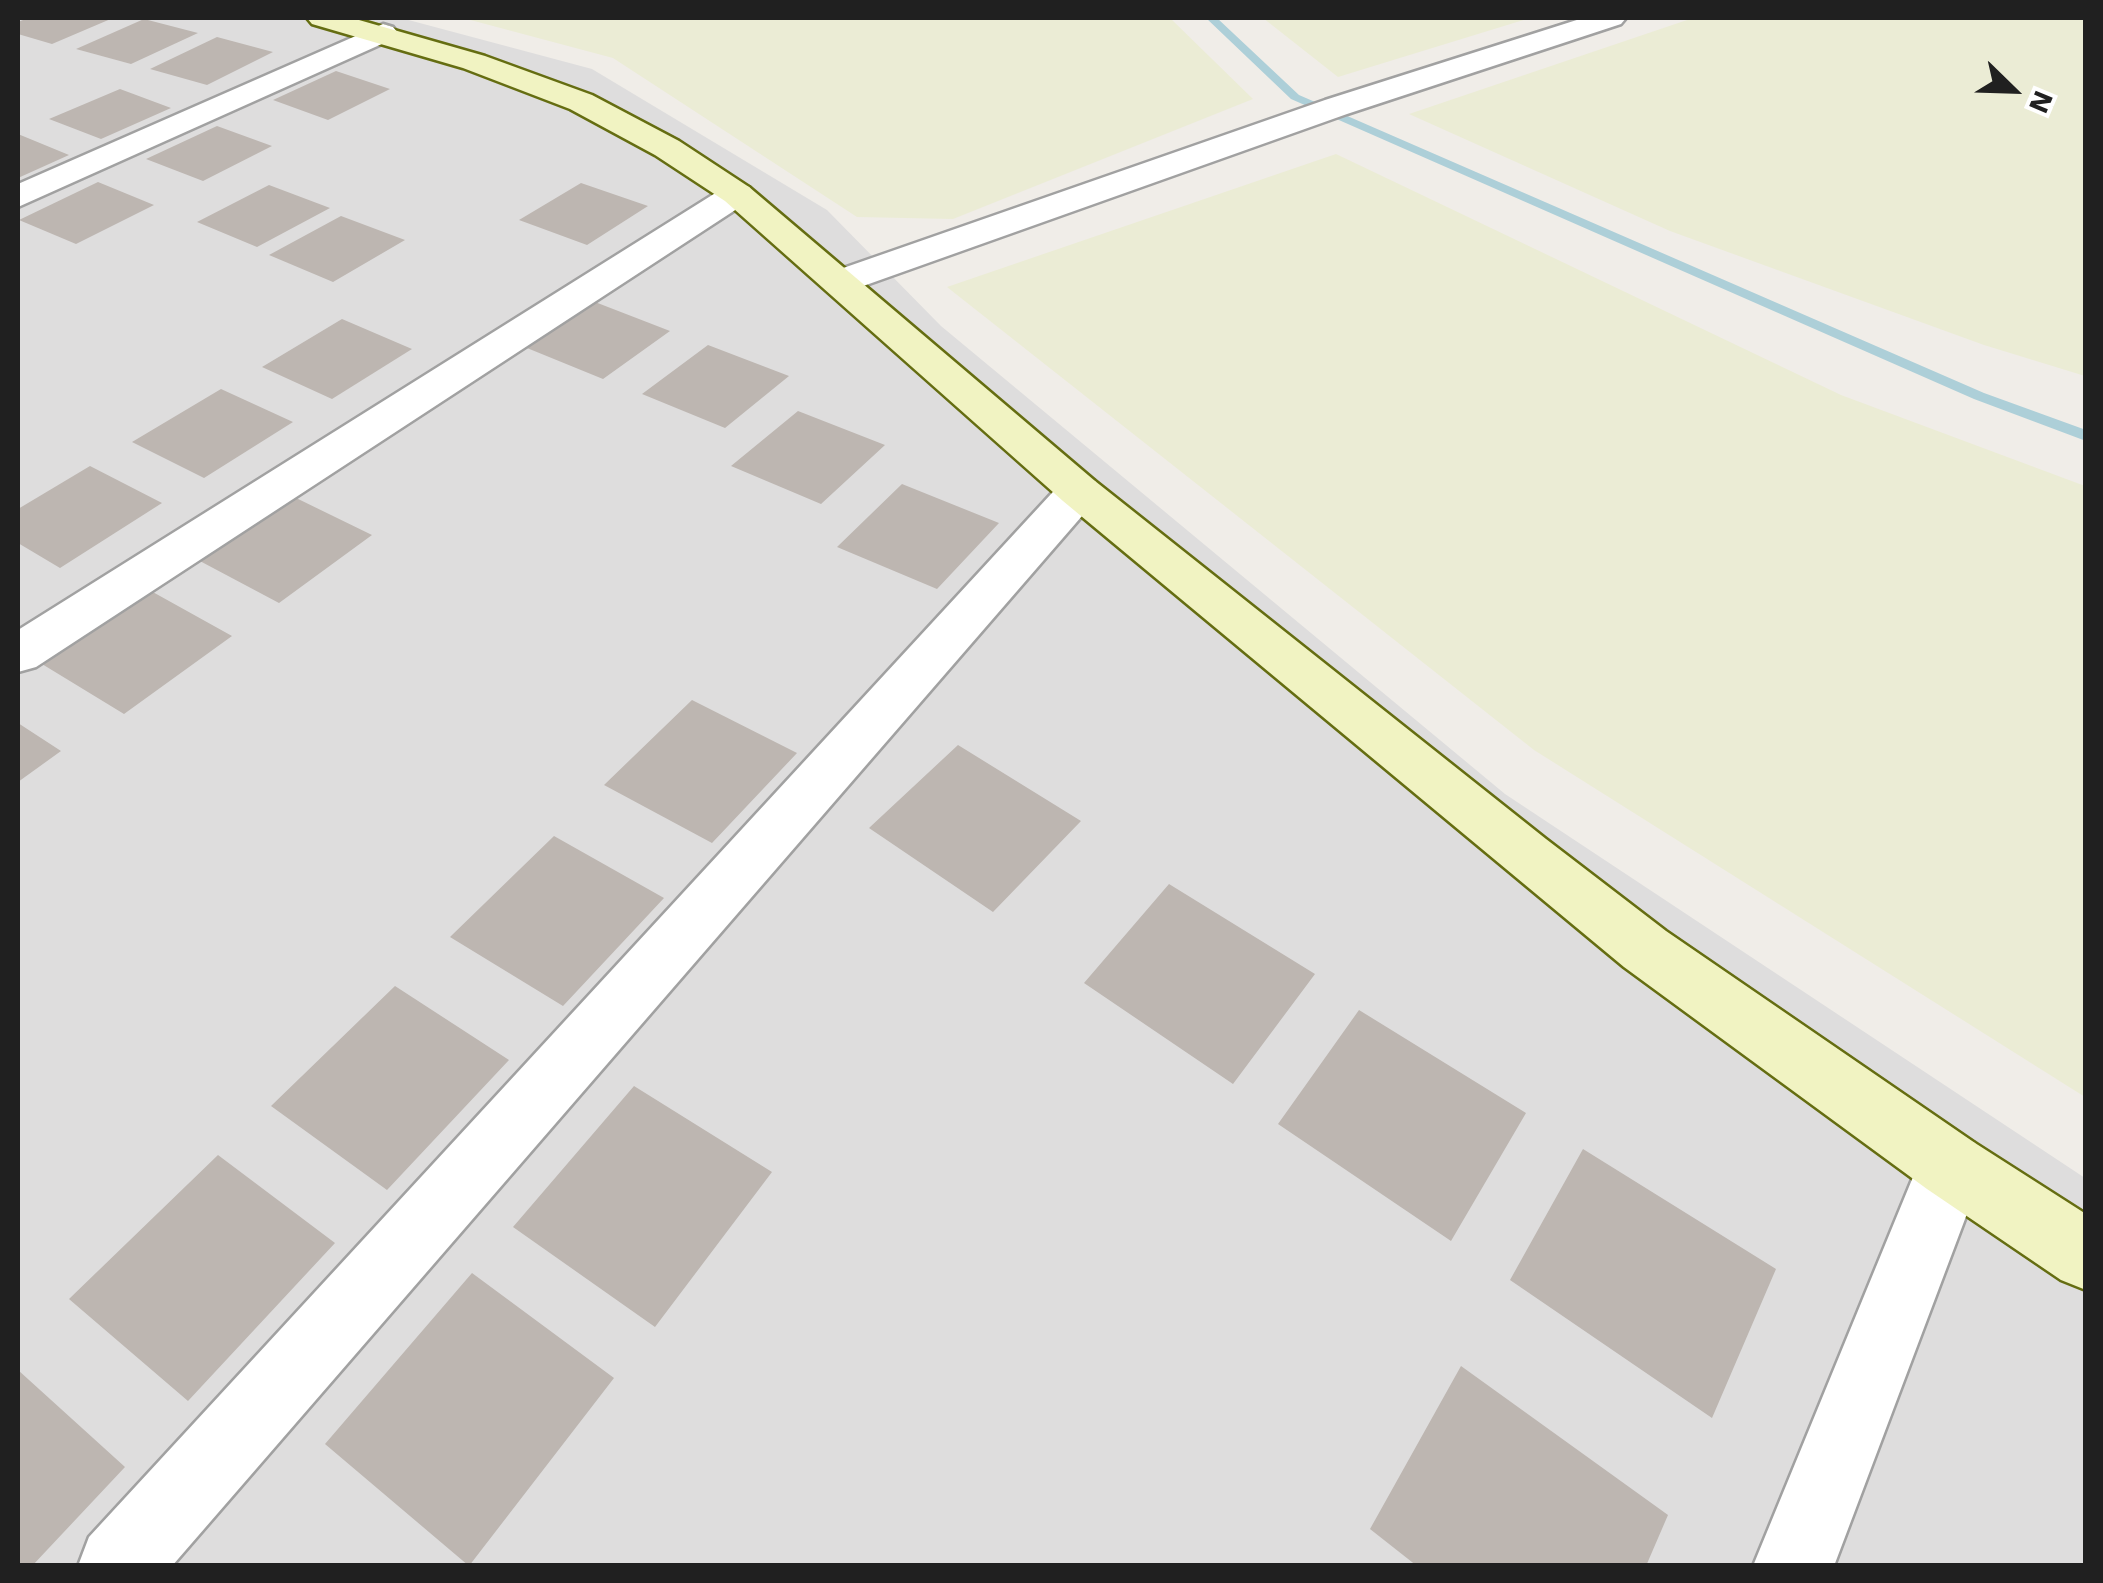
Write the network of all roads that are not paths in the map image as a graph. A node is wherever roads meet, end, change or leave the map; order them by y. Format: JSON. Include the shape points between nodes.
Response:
{"nodes":[{"id":1,"x":322,"y":18,"type":"edge"},
{"id":2,"x":1610,"y":18,"type":"edge"},
{"id":3,"x":383,"y":32,"type":"junction"},
{"id":4,"x":737,"y":194,"type":"junction"},
{"id":5,"x":18,"y":197,"type":"edge"},
{"id":6,"x":839,"y":282,"type":"junction"},
{"id":7,"x":1079,"y":490,"type":"junction"},
{"id":8,"x":18,"y":654,"type":"edge"},
{"id":9,"x":1951,"y":1166,"type":"junction"},
{"id":10,"x":2086,"y":1255,"type":"edge"},
{"id":11,"x":118,"y":1566,"type":"edge"},
{"id":12,"x":1793,"y":1566,"type":"edge"}],
"edges":[{"from":1,"to":3,"type":"main road"},
{"from":2,"to":6,"type":"street"},
{"from":3,"to":4,"type":"main road","via":[[581,102]]},
{"from":3,"to":5,"type":"street"},
{"from":4,"to":6,"type":"main road"},
{"from":4,"to":8,"type":"street"},
{"from":6,"to":7,"type":"main road"},
{"from":7,"to":9,"type":"main road","via":[[1645,949]]},
{"from":7,"to":11,"type":"street"},
{"from":9,"to":10,"type":"main road"},
{"from":9,"to":12,"type":"street"}]}
